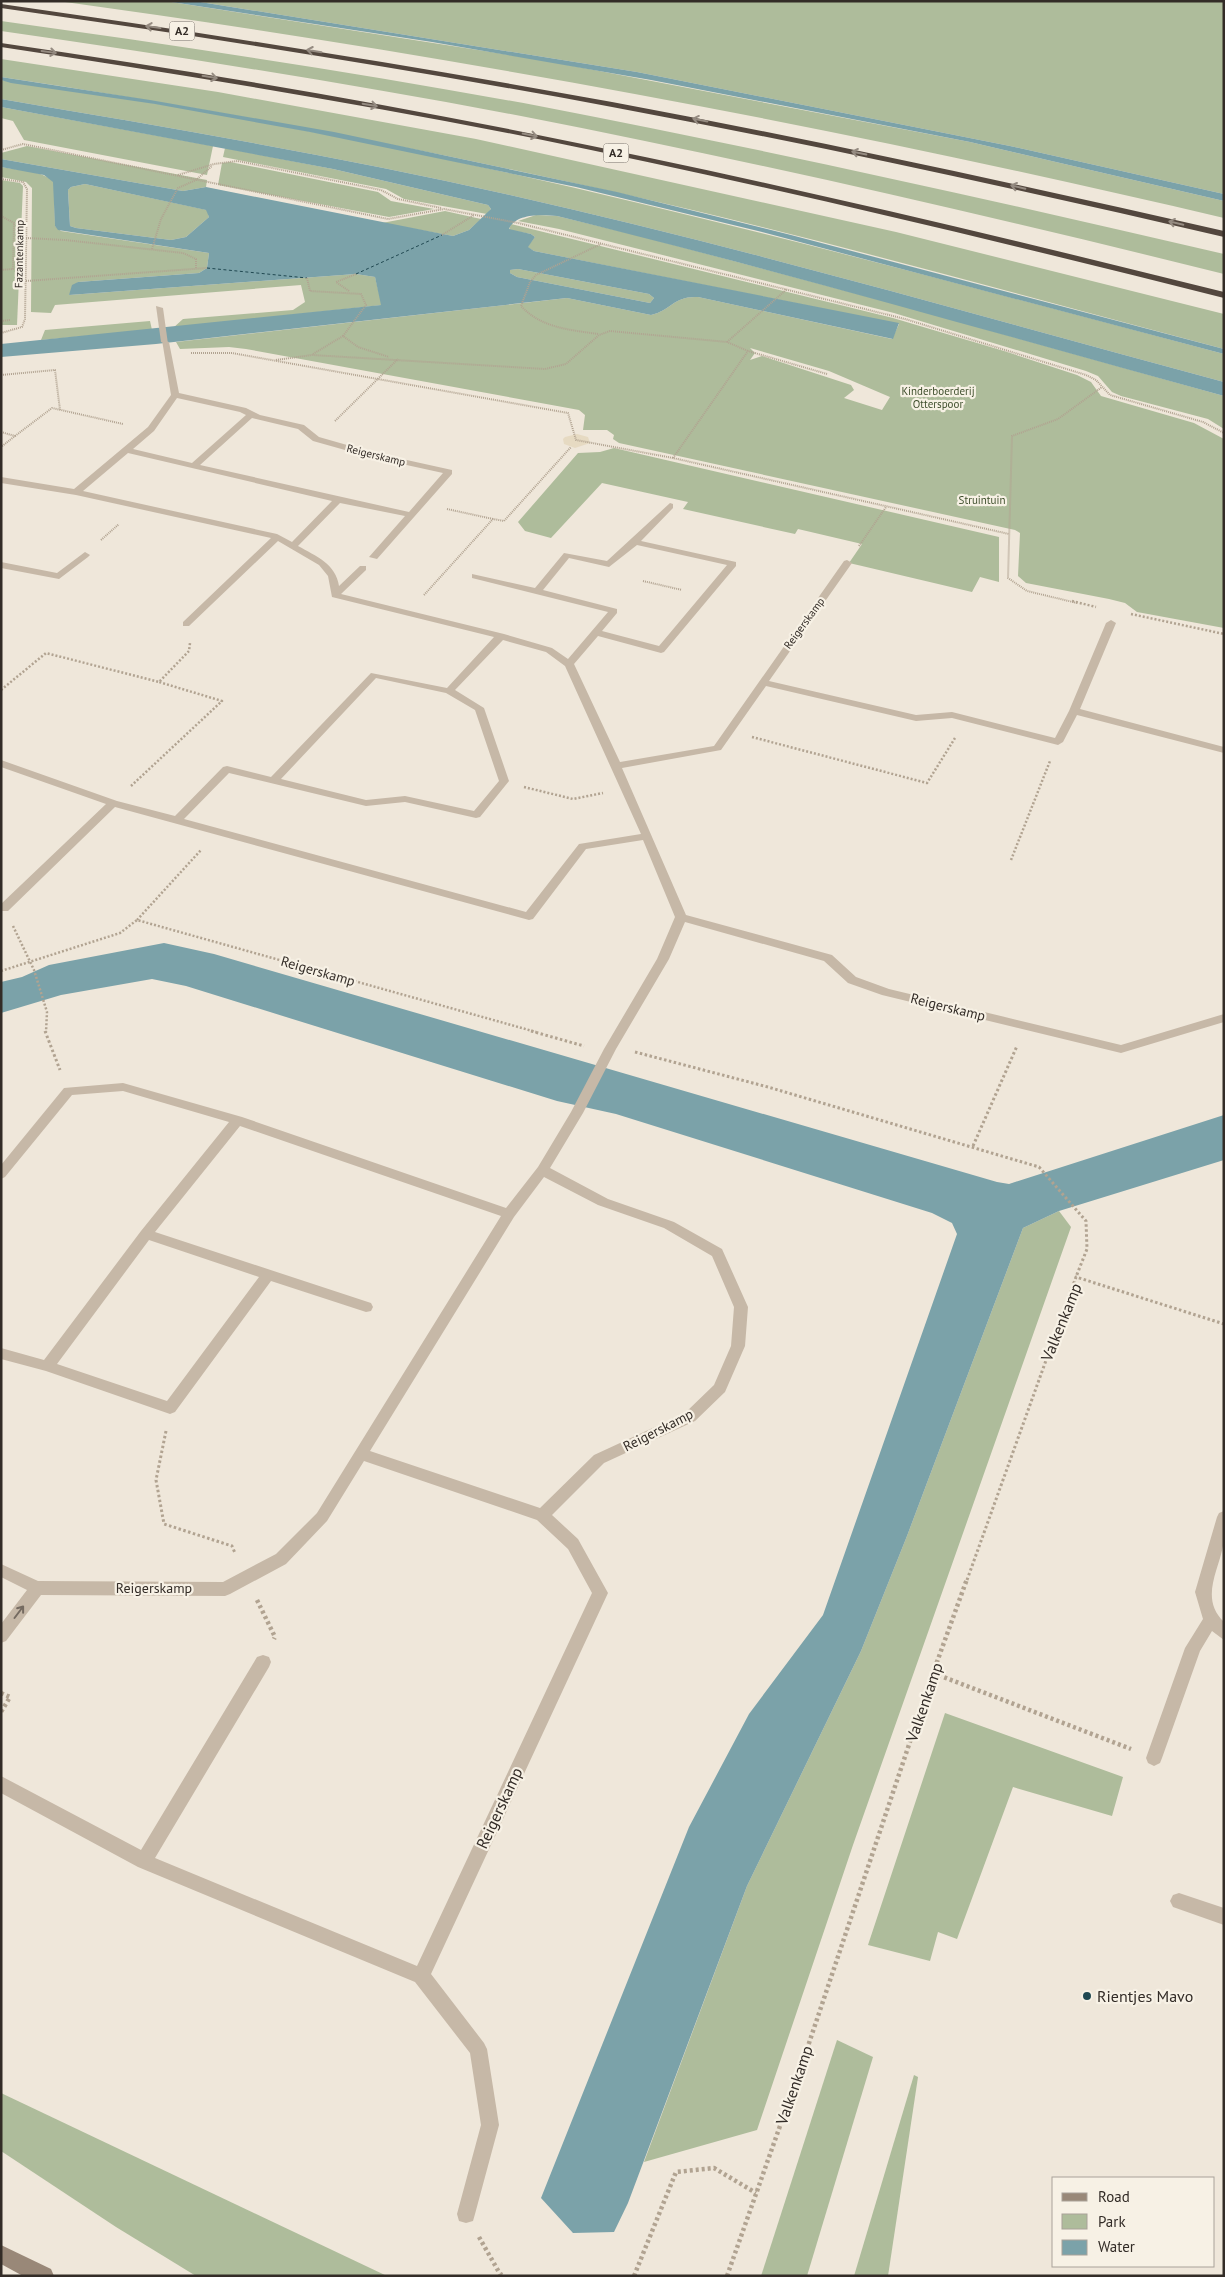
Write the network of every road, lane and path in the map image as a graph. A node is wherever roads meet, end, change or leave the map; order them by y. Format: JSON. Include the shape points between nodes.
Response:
{"nodes":[{"id":1,"x":1,"y":6,"type":"edge"},
{"id":2,"x":1,"y":45,"type":"edge"},
{"id":3,"x":1,"y":150,"type":"edge"},
{"id":4,"x":214,"y":164,"type":"junction"},
{"id":5,"x":178,"y":175,"type":"junction"},
{"id":6,"x":1,"y":179,"type":"edge"},
{"id":7,"x":196,"y":180,"type":"junction"},
{"id":8,"x":444,"y":209,"type":"junction"},
{"id":9,"x":475,"y":214,"type":"junction"},
{"id":10,"x":1,"y":216,"type":"edge"},
{"id":11,"x":1224,"y":234,"type":"edge"},
{"id":12,"x":442,"y":235,"type":"dead end"},
{"id":13,"x":26,"y":238,"type":"junction"},
{"id":14,"x":602,"y":244,"type":"junction"},
{"id":15,"x":152,"y":249,"type":"junction"},
{"id":16,"x":207,"y":268,"type":"dead end"},
{"id":17,"x":196,"y":269,"type":"junction"},
{"id":18,"x":1,"y":270,"type":"edge"},
{"id":19,"x":356,"y":274,"type":"dead end"},
{"id":20,"x":307,"y":278,"type":"dead end"},
{"id":21,"x":26,"y":281,"type":"junction"},
{"id":22,"x":787,"y":289,"type":"junction"},
{"id":23,"x":352,"y":292,"type":"junction"},
{"id":24,"x":1224,"y":295,"type":"edge"},
{"id":25,"x":159,"y":308,"type":"dead end"},
{"id":26,"x":10,"y":320,"type":"dead end"},
{"id":27,"x":1,"y":321,"type":"edge"},
{"id":28,"x":1,"y":333,"type":"edge"},
{"id":29,"x":599,"y":334,"type":"junction"},
{"id":30,"x":343,"y":336,"type":"junction"},
{"id":31,"x":727,"y":342,"type":"junction"},
{"id":32,"x":748,"y":351,"type":"junction"},
{"id":33,"x":312,"y":355,"type":"junction"},
{"id":34,"x":169,"y":356,"type":"junction"},
{"id":35,"x":399,"y":359,"type":"junction"},
{"id":36,"x":273,"y":361,"type":"junction"},
{"id":37,"x":827,"y":374,"type":"dead end"},
{"id":38,"x":1,"y":375,"type":"edge"},
{"id":39,"x":379,"y":378,"type":"junction"},
{"id":40,"x":1102,"y":387,"type":"junction"},
{"id":41,"x":175,"y":395,"type":"junction"},
{"id":42,"x":60,"y":410,"type":"junction"},
{"id":43,"x":252,"y":414,"type":"junction"},
{"id":44,"x":151,"y":429,"type":"junction"},
{"id":45,"x":1,"y":432,"type":"edge"},
{"id":46,"x":1224,"y":433,"type":"edge"},
{"id":47,"x":15,"y":436,"type":"junction"},
{"id":48,"x":316,"y":439,"type":"junction"},
{"id":49,"x":1,"y":447,"type":"edge"},
{"id":50,"x":570,"y":447,"type":"dead end"},
{"id":51,"x":127,"y":450,"type":"junction"},
{"id":52,"x":673,"y":458,"type":"junction"},
{"id":53,"x":195,"y":465,"type":"junction"},
{"id":54,"x":1,"y":480,"type":"edge"},
{"id":55,"x":76,"y":492,"type":"junction"},
{"id":56,"x":338,"y":500,"type":"junction"},
{"id":57,"x":421,"y":503,"type":"junction"},
{"id":58,"x":670,"y":506,"type":"dead end"},
{"id":59,"x":137,"y":507,"type":"junction"},
{"id":60,"x":886,"y":507,"type":"junction"},
{"id":61,"x":411,"y":514,"type":"junction"},
{"id":62,"x":493,"y":519,"type":"junction"},
{"id":63,"x":1009,"y":534,"type":"junction"},
{"id":64,"x":277,"y":537,"type":"junction"},
{"id":65,"x":635,"y":542,"type":"junction"},
{"id":66,"x":292,"y":547,"type":"junction"},
{"id":67,"x":85,"y":555,"type":"joint"},
{"id":68,"x":374,"y":556,"type":"dead end"},
{"id":69,"x":847,"y":563,"type":"joint"},
{"id":70,"x":3,"y":566,"type":"edge"},
{"id":71,"x":363,"y":568,"type":"dead end"},
{"id":72,"x":475,"y":576,"type":"dead end"},
{"id":73,"x":643,"y":581,"type":"dead end"},
{"id":74,"x":537,"y":591,"type":"junction"},
{"id":75,"x":335,"y":595,"type":"junction"},
{"id":76,"x":707,"y":596,"type":"junction"},
{"id":77,"x":1102,"y":608,"type":"dead end"},
{"id":78,"x":407,"y":614,"type":"junction"},
{"id":79,"x":1130,"y":614,"type":"dead end"},
{"id":80,"x":1111,"y":623,"type":"dead end"},
{"id":81,"x":186,"y":624,"type":"joint"},
{"id":82,"x":597,"y":633,"type":"junction"},
{"id":83,"x":1224,"y":634,"type":"edge"},
{"id":84,"x":501,"y":636,"type":"junction"},
{"id":85,"x":569,"y":664,"type":"junction"},
{"id":86,"x":159,"y":682,"type":"junction"},
{"id":87,"x":762,"y":682,"type":"junction"},
{"id":88,"x":1,"y":690,"type":"edge"},
{"id":89,"x":449,"y":691,"type":"junction"},
{"id":90,"x":1074,"y":711,"type":"junction"},
{"id":91,"x":967,"y":719,"type":"junction"},
{"id":92,"x":728,"y":730,"type":"junction"},
{"id":93,"x":1058,"y":742,"type":"junction"},
{"id":94,"x":1224,"y":750,"type":"edge"},
{"id":95,"x":617,"y":766,"type":"junction"},
{"id":96,"x":4,"y":767,"type":"edge"},
{"id":97,"x":275,"y":779,"type":"junction"},
{"id":98,"x":504,"y":782,"type":"junction"},
{"id":99,"x":627,"y":789,"type":"junction"},
{"id":100,"x":113,"y":803,"type":"junction"},
{"id":101,"x":178,"y":820,"type":"junction"},
{"id":102,"x":219,"y":831,"type":"junction"},
{"id":103,"x":648,"y":836,"type":"junction"},
{"id":104,"x":1011,"y":860,"type":"dead end"},
{"id":105,"x":3,"y":907,"type":"edge"},
{"id":106,"x":681,"y":917,"type":"junction"},
{"id":107,"x":137,"y":920,"type":"junction"},
{"id":108,"x":31,"y":962,"type":"junction"},
{"id":109,"x":1,"y":971,"type":"edge"},
{"id":110,"x":1224,"y":1018,"type":"edge"},
{"id":111,"x":1026,"y":1026,"type":"junction"},
{"id":112,"x":610,"y":1049,"type":"junction"},
{"id":113,"x":68,"y":1091,"type":"junction"},
{"id":114,"x":238,"y":1120,"type":"junction"},
{"id":115,"x":973,"y":1146,"type":"junction"},
{"id":116,"x":542,"y":1170,"type":"junction"},
{"id":117,"x":1,"y":1174,"type":"edge"},
{"id":118,"x":509,"y":1214,"type":"junction"},
{"id":119,"x":146,"y":1234,"type":"junction"},
{"id":120,"x":268,"y":1274,"type":"junction"},
{"id":121,"x":1076,"y":1277,"type":"junction"},
{"id":122,"x":366,"y":1307,"type":"dead end"},
{"id":123,"x":1224,"y":1324,"type":"edge"},
{"id":124,"x":1,"y":1353,"type":"edge"},
{"id":125,"x":47,"y":1366,"type":"junction"},
{"id":126,"x":170,"y":1408,"type":"junction"},
{"id":127,"x":362,"y":1454,"type":"junction"},
{"id":128,"x":542,"y":1514,"type":"junction"},
{"id":129,"x":1224,"y":1517,"type":"edge"},
{"id":130,"x":1,"y":1570,"type":"edge"},
{"id":131,"x":247,"y":1577,"type":"junction"},
{"id":132,"x":37,"y":1588,"type":"junction"},
{"id":133,"x":1211,"y":1620,"type":"junction"},
{"id":134,"x":1224,"y":1633,"type":"edge"},
{"id":135,"x":1,"y":1636,"type":"edge"},
{"id":136,"x":263,"y":1662,"type":"joint"},
{"id":137,"x":933,"y":1673,"type":"junction"},
{"id":138,"x":1,"y":1692,"type":"edge"},
{"id":139,"x":1,"y":1712,"type":"edge"},
{"id":140,"x":1154,"y":1758,"type":"joint"},
{"id":141,"x":1,"y":1784,"type":"edge"},
{"id":142,"x":144,"y":1861,"type":"junction"},
{"id":143,"x":1179,"y":1901,"type":"dead end"},
{"id":144,"x":1224,"y":1917,"type":"edge"},
{"id":145,"x":421,"y":1976,"type":"junction"},
{"id":146,"x":756,"y":2193,"type":"junction"},
{"id":147,"x":466,"y":2214,"type":"joint"},
{"id":148,"x":1,"y":2254,"type":"edge"},
{"id":149,"x":44,"y":2276,"type":"edge"},
{"id":150,"x":504,"y":2276,"type":"edge"},
{"id":151,"x":634,"y":2276,"type":"edge"},
{"id":152,"x":727,"y":2276,"type":"edge"}],
"edges":[{"from":11,"to":1,"type":"highway","number":"A2","one_way":true,"via":[[970,176],[658,112],[352,57]]},
{"from":2,"to":24,"type":"highway","number":"A2","one_way":true,"via":[[213,78],[533,136],[850,204]]},
{"from":3,"to":5,"type":"path","via":[[23,144]]},
{"from":4,"to":5,"type":"path"},
{"from":4,"to":7,"type":"path"},
{"from":4,"to":8,"type":"path","via":[[238,161],[381,190],[398,200]]},
{"from":5,"to":7,"type":"path"},
{"from":6,"to":13,"type":"path","name":"Fazantenkamp","via":[[22,182],[27,189]]},
{"from":7,"to":8,"type":"path","via":[[388,219]]},
{"from":7,"to":15,"type":"path","via":[[178,188],[161,219]]},
{"from":8,"to":9,"type":"path"},
{"from":9,"to":12,"type":"path"},
{"from":9,"to":14,"type":"path"},
{"from":10,"to":18,"type":"path","via":[[14,223],[13,270]]},
{"from":13,"to":15,"type":"path"},
{"from":13,"to":21,"type":"path","name":"Fazantenkamp"},
{"from":14,"to":22,"type":"path"},
{"from":14,"to":29,"type":"path","via":[[536,275],[521,306],[527,315],[561,328]]},
{"from":15,"to":17,"type":"path","via":[[183,253],[196,259]]},
{"from":16,"to":17,"type":"path"},
{"from":17,"to":21,"type":"path"},
{"from":19,"to":23,"type":"path","via":[[336,282]]},
{"from":20,"to":23,"type":"path","via":[[310,291]]},
{"from":21,"to":28,"type":"path","name":"Fazantenkamp","via":[[22,327]]},
{"from":22,"to":31,"type":"path"},
{"from":22,"to":40,"type":"path","via":[[905,319],[1067,369],[1091,377]]},
{"from":23,"to":30,"type":"path","via":[[361,294],[366,305]]},
{"from":25,"to":34,"type":"street"},
{"from":26,"to":27,"type":"path"},
{"from":29,"to":31,"type":"path","via":[[610,331]]},
{"from":29,"to":35,"type":"path","via":[[566,364],[545,368]]},
{"from":30,"to":33,"type":"path"},
{"from":30,"to":35,"type":"path","via":[[367,352]]},
{"from":31,"to":32,"type":"path"},
{"from":32,"to":37,"type":"path"},
{"from":32,"to":52,"type":"path"},
{"from":33,"to":35,"type":"path"},
{"from":33,"to":36,"type":"path"},
{"from":34,"to":36,"type":"path","via":[[195,352],[232,353]]},
{"from":34,"to":41,"type":"street"},
{"from":35,"to":39,"type":"path"},
{"from":36,"to":39,"type":"path"},
{"from":38,"to":42,"type":"path","via":[[55,370]]},
{"from":39,"to":48,"type":"path"},
{"from":39,"to":52,"type":"path","via":[[568,413],[576,440]]},
{"from":40,"to":46,"type":"path","via":[[1110,395],[1203,422]]},
{"from":40,"to":63,"type":"path","via":[[1058,419],[1012,436]]},
{"from":41,"to":43,"type":"street","name":"Reigerskamp"},
{"from":41,"to":44,"type":"street"},
{"from":42,"to":44,"type":"path"},
{"from":42,"to":47,"type":"path","via":[[52,408]]},
{"from":43,"to":48,"type":"street","name":"Reigerskamp","via":[[301,427]]},
{"from":43,"to":53,"type":"street"},
{"from":44,"to":51,"type":"street"},
{"from":45,"to":47,"type":"path"},
{"from":47,"to":49,"type":"path"},
{"from":48,"to":57,"type":"street","name":"Reigerskamp","via":[[373,456],[449,472]]},
{"from":50,"to":62,"type":"path","via":[[504,522]]},
{"from":51,"to":53,"type":"street"},
{"from":51,"to":55,"type":"street"},
{"from":52,"to":60,"type":"path"},
{"from":53,"to":56,"type":"street"},
{"from":54,"to":55,"type":"street"},
{"from":55,"to":59,"type":"street"},
{"from":56,"to":61,"type":"street"},
{"from":56,"to":66,"type":"street"},
{"from":57,"to":61,"type":"street","name":"Reigerskamp"},
{"from":57,"to":62,"type":"path"},
{"from":58,"to":65,"type":"street"},
{"from":59,"to":64,"type":"street"},
{"from":59,"to":67,"type":"path"},
{"from":60,"to":63,"type":"path"},
{"from":60,"to":69,"type":"path"},
{"from":61,"to":68,"type":"street","name":"Reigerskamp"},
{"from":62,"to":78,"type":"path"},
{"from":63,"to":77,"type":"path","via":[[1008,578],[1027,591]]},
{"from":64,"to":66,"type":"street"},
{"from":64,"to":81,"type":"street"},
{"from":65,"to":74,"type":"street","via":[[609,564],[567,556]]},
{"from":65,"to":76,"type":"street","via":[[732,564]]},
{"from":66,"to":75,"type":"street","via":[[322,563],[334,576]]},
{"from":67,"to":70,"type":"street","via":[[59,576]]},
{"from":69,"to":87,"type":"street","name":"Reigerskamp"},
{"from":71,"to":75,"type":"street"},
{"from":72,"to":74,"type":"street"},
{"from":73,"to":76,"type":"path"},
{"from":74,"to":82,"type":"street","via":[[614,611]]},
{"from":75,"to":78,"type":"street"},
{"from":76,"to":82,"type":"street","via":[[662,650]]},
{"from":78,"to":84,"type":"street"},
{"from":79,"to":83,"type":"path"},
{"from":80,"to":90,"type":"street"},
{"from":81,"to":86,"type":"path","via":[[200,634],[189,644],[189,651]]},
{"from":82,"to":85,"type":"street"},
{"from":84,"to":85,"type":"street","via":[[549,650]]},
{"from":84,"to":89,"type":"street"},
{"from":85,"to":95,"type":"street"},
{"from":86,"to":88,"type":"path","via":[[46,653]]},
{"from":86,"to":100,"type":"path","via":[[222,701]]},
{"from":87,"to":91,"type":"street","via":[[916,718],[952,715]]},
{"from":87,"to":92,"type":"street","name":"Reigerskamp"},
{"from":89,"to":97,"type":"street","via":[[374,675]]},
{"from":89,"to":98,"type":"street","via":[[480,708]]},
{"from":90,"to":93,"type":"street"},
{"from":90,"to":94,"type":"street"},
{"from":91,"to":92,"type":"path","via":[[927,784]]},
{"from":91,"to":93,"type":"street"},
{"from":92,"to":95,"type":"street","name":"Reigerskamp","via":[[717,748]]},
{"from":93,"to":104,"type":"path"},
{"from":95,"to":99,"type":"street"},
{"from":96,"to":100,"type":"street"},
{"from":97,"to":98,"type":"street","via":[[366,803],[405,798],[476,815]]},
{"from":97,"to":101,"type":"street","via":[[227,769]]},
{"from":98,"to":99,"type":"path","via":[[573,799]]},
{"from":99,"to":103,"type":"street"},
{"from":100,"to":101,"type":"street"},
{"from":100,"to":105,"type":"street"},
{"from":101,"to":102,"type":"street"},
{"from":102,"to":103,"type":"street","via":[[529,916],[583,846]]},
{"from":102,"to":107,"type":"path"},
{"from":103,"to":106,"type":"street"},
{"from":105,"to":108,"type":"path"},
{"from":106,"to":111,"type":"street","name":"Reigerskamp","via":[[828,958],[852,980],[886,992]]},
{"from":106,"to":112,"type":"street","name":"Reigerskamp","via":[[663,959]]},
{"from":107,"to":108,"type":"path","via":[[120,933]]},
{"from":107,"to":112,"type":"path","name":"Reigerskamp","via":[[578,1045]]},
{"from":108,"to":109,"type":"path"},
{"from":108,"to":113,"type":"path","via":[[47,1012],[45,1031]]},
{"from":110,"to":111,"type":"street","name":"Reigerskamp","via":[[1121,1049]]},
{"from":111,"to":115,"type":"path"},
{"from":112,"to":115,"type":"path","name":"Reigerskamp","via":[[684,1064]]},
{"from":112,"to":116,"type":"street","name":"Reigerskamp","via":[[577,1113]]},
{"from":113,"to":114,"type":"street","via":[[123,1087]]},
{"from":113,"to":117,"type":"street"},
{"from":114,"to":118,"type":"street"},
{"from":114,"to":119,"type":"street"},
{"from":115,"to":121,"type":"path","name":"Reigerskamp","via":[[1039,1166],[1086,1221],[1087,1249]]},
{"from":116,"to":118,"type":"street","name":"Reigerskamp"},
{"from":116,"to":128,"type":"street","name":"Reigerskamp","via":[[603,1202],[669,1225],[717,1253],[741,1307],[738,1346],[720,1388],[690,1417],[599,1460]]},
{"from":118,"to":127,"type":"street","name":"Reigerskamp"},
{"from":119,"to":120,"type":"street"},
{"from":119,"to":125,"type":"street"},
{"from":120,"to":122,"type":"street"},
{"from":120,"to":126,"type":"street"},
{"from":121,"to":123,"type":"path","name":"Valkenkamp"},
{"from":121,"to":137,"type":"path","name":"Valkenkamp"},
{"from":124,"to":125,"type":"street"},
{"from":125,"to":126,"type":"street"},
{"from":126,"to":131,"type":"path","via":[[156,1480],[164,1524],[232,1546]]},
{"from":127,"to":128,"type":"street","name":"Reigerskamp"},
{"from":127,"to":131,"type":"street","name":"Reigerskamp","via":[[322,1517],[281,1559]]},
{"from":128,"to":145,"type":"street","name":"Reigerskamp","via":[[573,1544],[600,1594]]},
{"from":129,"to":133,"type":"street","via":[[1203,1592]]},
{"from":130,"to":132,"type":"street","name":"Reigerskamp"},
{"from":131,"to":132,"type":"street","name":"Reigerskamp","via":[[225,1589]]},
{"from":131,"to":136,"type":"path","via":[[275,1637]]},
{"from":135,"to":132,"type":"street","one_way":true},
{"from":133,"to":134,"type":"street"},
{"from":133,"to":140,"type":"street","via":[[1192,1648]]},
{"from":136,"to":142,"type":"street"},
{"from":137,"to":140,"type":"path"},
{"from":137,"to":146,"type":"path","name":"Valkenkamp"},
{"from":138,"to":139,"type":"path","via":[[10,1696]]},
{"from":141,"to":142,"type":"street"},
{"from":142,"to":145,"type":"street"},
{"from":143,"to":144,"type":"street"},
{"from":145,"to":147,"type":"street","via":[[478,2049],[490,2125]]},
{"from":146,"to":151,"type":"path","via":[[714,2168],[676,2172]]},
{"from":146,"to":152,"type":"path","name":"Valkenkamp"},
{"from":147,"to":150,"type":"path"},
{"from":148,"to":149,"type":"street"}]}
